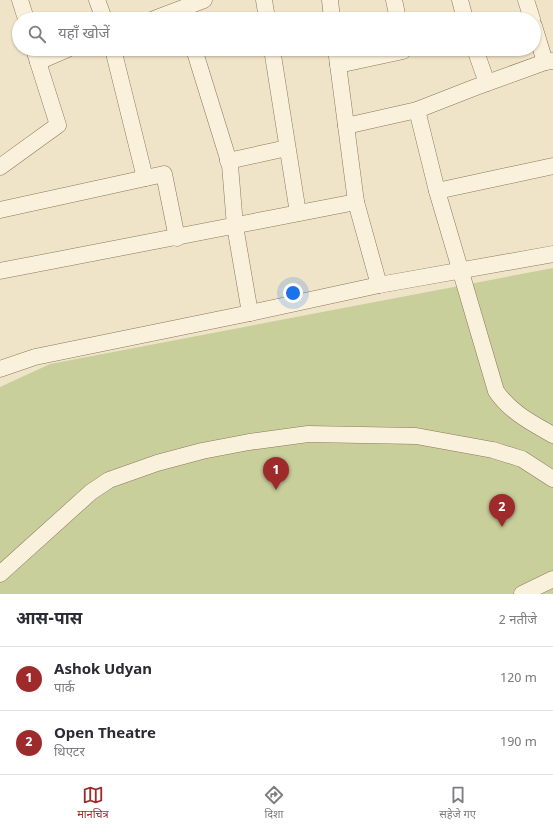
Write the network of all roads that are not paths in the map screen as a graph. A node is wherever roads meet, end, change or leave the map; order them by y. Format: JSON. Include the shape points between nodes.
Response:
{"nodes":[{"id":1,"x":20,"y":0,"type":"edge"},
{"id":2,"x":97,"y":0,"type":"edge"},
{"id":3,"x":204,"y":0,"type":"edge"},
{"id":4,"x":264,"y":0,"type":"edge"},
{"id":5,"x":330,"y":0,"type":"edge"},
{"id":6,"x":394,"y":0,"type":"edge"},
{"id":7,"x":460,"y":0,"type":"edge"},
{"id":8,"x":526,"y":0,"type":"edge"},
{"id":9,"x":181,"y":10,"type":"edge"},
{"id":10,"x":24,"y":12,"type":"edge"},
{"id":11,"x":101,"y":12,"type":"edge"},
{"id":12,"x":266,"y":12,"type":"edge"},
{"id":13,"x":331,"y":12,"type":"edge"},
{"id":14,"x":397,"y":12,"type":"edge"},
{"id":15,"x":463,"y":12,"type":"edge"},
{"id":16,"x":530,"y":12,"type":"edge"},
{"id":17,"x":541,"y":42,"type":"edge"},
{"id":18,"x":36,"y":56,"type":"edge"},
{"id":19,"x":115,"y":56,"type":"edge"},
{"id":20,"x":196,"y":56,"type":"edge"},
{"id":21,"x":273,"y":56,"type":"edge"},
{"id":22,"x":478,"y":56,"type":"edge"},
{"id":23,"x":337,"y":57,"type":"edge"},
{"id":24,"x":549,"y":61,"type":"edge"},
{"id":25,"x":487,"y":83,"type":"junction"},
{"id":26,"x":417,"y":110,"type":"junction"},
{"id":27,"x":346,"y":126,"type":"junction"},
{"id":28,"x":287,"y":148,"type":"junction"},
{"id":29,"x":228,"y":161,"type":"junction"},
{"id":30,"x":553,"y":166,"type":"edge"},
{"id":31,"x":0,"y":167,"type":"edge"},
{"id":32,"x":145,"y":178,"type":"junction"},
{"id":33,"x":437,"y":191,"type":"junction"},
{"id":34,"x":356,"y":202,"type":"junction"},
{"id":35,"x":0,"y":210,"type":"edge"},
{"id":36,"x":298,"y":213,"type":"junction"},
{"id":37,"x":234,"y":226,"type":"junction"},
{"id":38,"x":177,"y":238,"type":"junction"},
{"id":39,"x":553,"y":254,"type":"edge"},
{"id":40,"x":1,"y":267,"type":"edge"},
{"id":41,"x":460,"y":271,"type":"junction"},
{"id":42,"x":379,"y":285,"type":"junction"},
{"id":43,"x":250,"y":313,"type":"junction"},
{"id":44,"x":0,"y":369,"type":"edge"},
{"id":45,"x":553,"y":435,"type":"edge"},
{"id":46,"x":553,"y":479,"type":"edge"},
{"id":47,"x":0,"y":574,"type":"edge"},
{"id":48,"x":553,"y":579,"type":"edge"},
{"id":49,"x":522,"y":594,"type":"edge"}],
"edges":[{"from":1,"to":10,"type":"street"},
{"from":2,"to":11,"type":"street"},
{"from":3,"to":9,"type":"street"},
{"from":4,"to":12,"type":"street"},
{"from":5,"to":13,"type":"street"},
{"from":6,"to":14,"type":"street"},
{"from":7,"to":15,"type":"street"},
{"from":8,"to":16,"type":"street"},
{"from":17,"to":24,"type":"street"},
{"from":18,"to":31,"type":"street","via":[[58,125]]},
{"from":19,"to":32,"type":"street"},
{"from":20,"to":29,"type":"street"},
{"from":21,"to":28,"type":"street"},
{"from":22,"to":25,"type":"street"},
{"from":23,"to":27,"type":"street"},
{"from":24,"to":25,"type":"street"},
{"from":25,"to":26,"type":"street"},
{"from":26,"to":27,"type":"street"},
{"from":26,"to":33,"type":"street"},
{"from":27,"to":34,"type":"street"},
{"from":28,"to":29,"type":"street"},
{"from":28,"to":36,"type":"street"},
{"from":29,"to":37,"type":"street"},
{"from":30,"to":33,"type":"street"},
{"from":32,"to":35,"type":"street"},
{"from":32,"to":38,"type":"street","via":[[164,174]]},
{"from":33,"to":41,"type":"street"},
{"from":34,"to":36,"type":"street"},
{"from":34,"to":42,"type":"street"},
{"from":36,"to":37,"type":"street"},
{"from":37,"to":38,"type":"street"},
{"from":37,"to":43,"type":"street"},
{"from":38,"to":40,"type":"street"},
{"from":39,"to":41,"type":"street"},
{"from":41,"to":42,"type":"street"},
{"from":41,"to":45,"type":"street","via":[[496,391],[514,412]]},
{"from":42,"to":43,"type":"street"},
{"from":43,"to":44,"type":"street","via":[[35,357]]},
{"from":46,"to":47,"type":"street","via":[[522,459],[493,450],[416,436],[308,434],[250,442],[157,463],[109,480],[91,492]]},
{"from":48,"to":49,"type":"street"}]}
